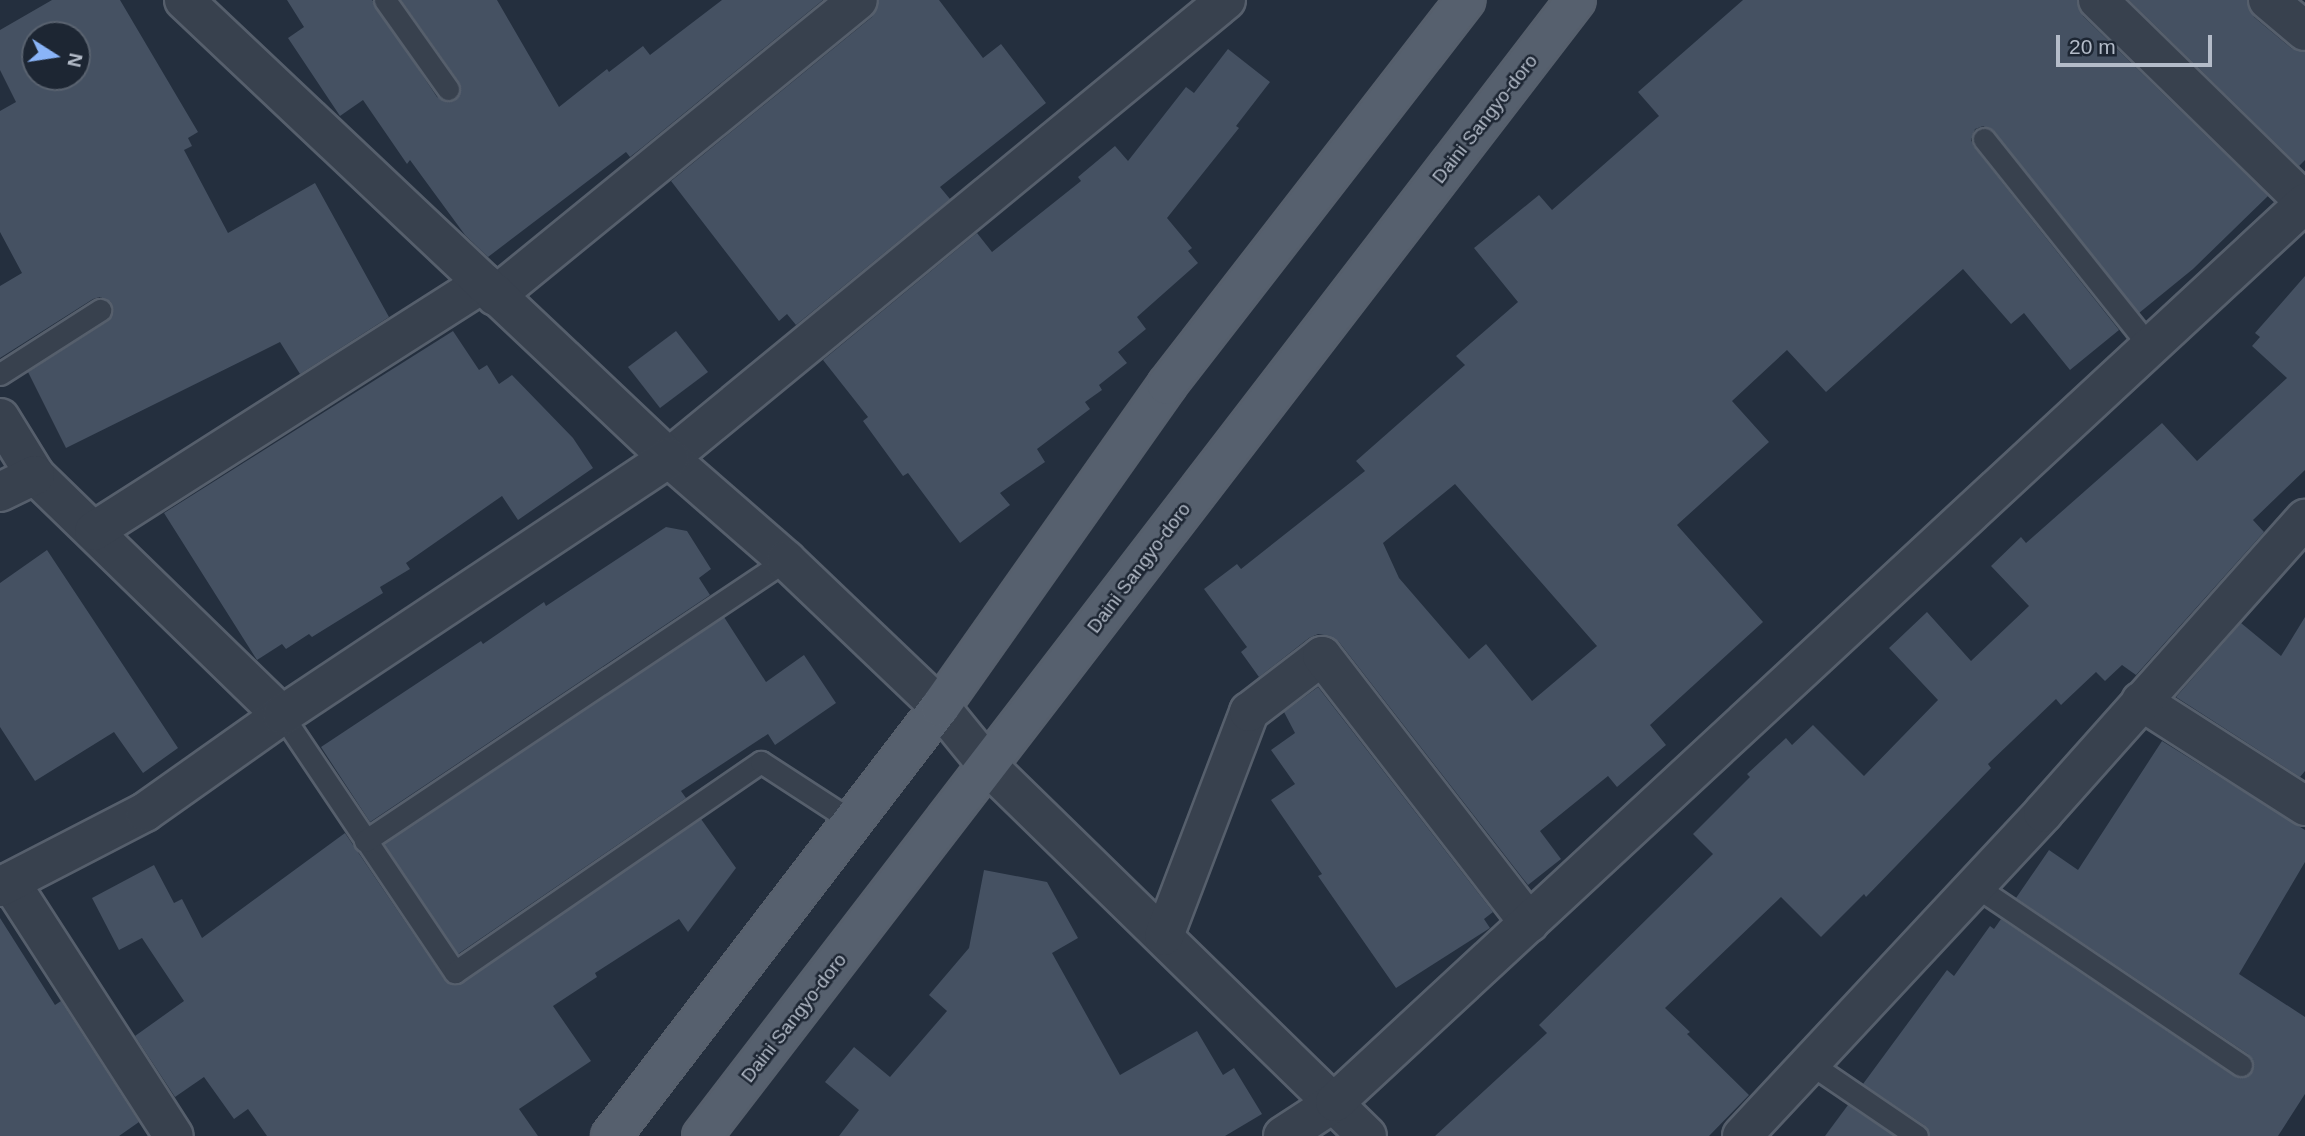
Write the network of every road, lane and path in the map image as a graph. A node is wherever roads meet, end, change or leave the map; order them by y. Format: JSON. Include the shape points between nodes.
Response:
{"nodes":[{"id":1,"x":184,"y":0,"type":"edge"},
{"id":2,"x":385,"y":0,"type":"edge"},
{"id":3,"x":858,"y":0,"type":"edge"},
{"id":4,"x":1226,"y":0,"type":"edge"},
{"id":5,"x":1466,"y":0,"type":"edge"},
{"id":6,"x":1576,"y":0,"type":"edge"},
{"id":7,"x":2098,"y":0,"type":"edge"},
{"id":8,"x":2268,"y":0,"type":"edge"},
{"id":9,"x":2305,"y":31,"type":"edge"},
{"id":10,"x":448,"y":89,"type":"dead end"},
{"id":11,"x":1984,"y":139,"type":"dead end"},
{"id":12,"x":2305,"y":203,"type":"edge"},
{"id":13,"x":490,"y":290,"type":"junction"},
{"id":14,"x":100,"y":310,"type":"dead end"},
{"id":15,"x":2149,"y":346,"type":"junction"},
{"id":16,"x":0,"y":374,"type":"edge"},
{"id":17,"x":0,"y":418,"type":"edge"},
{"id":18,"x":669,"y":458,"type":"junction"},
{"id":19,"x":35,"y":475,"type":"junction"},
{"id":20,"x":0,"y":492,"type":"edge"},
{"id":21,"x":2305,"y":519,"type":"edge"},
{"id":22,"x":94,"y":531,"type":"junction"},
{"id":23,"x":786,"y":560,"type":"junction"},
{"id":24,"x":2141,"y":701,"type":"junction"},
{"id":25,"x":940,"y":707,"type":"junction"},
{"id":26,"x":282,"y":715,"type":"junction"},
{"id":27,"x":989,"y":767,"type":"junction"},
{"id":28,"x":2305,"y":806,"type":"edge"},
{"id":29,"x":852,"y":821,"type":"junction"},
{"id":30,"x":365,"y":841,"type":"junction"},
{"id":31,"x":1974,"y":884,"type":"junction"},
{"id":32,"x":5,"y":885,"type":"edge"},
{"id":33,"x":1529,"y":923,"type":"junction"},
{"id":34,"x":1164,"y":936,"type":"junction"},
{"id":35,"x":1811,"y":1064,"type":"junction"},
{"id":36,"x":2241,"y":1065,"type":"dead end"},
{"id":37,"x":1335,"y":1102,"type":"junction"},
{"id":38,"x":174,"y":1136,"type":"edge"},
{"id":39,"x":611,"y":1136,"type":"edge"},
{"id":40,"x":702,"y":1136,"type":"edge"},
{"id":41,"x":1283,"y":1136,"type":"edge"},
{"id":42,"x":1367,"y":1136,"type":"edge"},
{"id":43,"x":1742,"y":1136,"type":"edge"},
{"id":44,"x":1917,"y":1136,"type":"edge"}],
"edges":[{"from":1,"to":13,"type":"street"},
{"from":2,"to":10,"type":"lane"},
{"from":3,"to":13,"type":"street"},
{"from":4,"to":18,"type":"street"},
{"from":5,"to":25,"type":"main road","via":[[1167,385]]},
{"from":6,"to":27,"type":"main road","name":"Daini Sangyo-doro"},
{"from":7,"to":12,"type":"street"},
{"from":8,"to":9,"type":"street"},
{"from":11,"to":15,"type":"lane"},
{"from":12,"to":15,"type":"street"},
{"from":13,"to":18,"type":"street"},
{"from":13,"to":22,"type":"street"},
{"from":14,"to":16,"type":"lane"},
{"from":15,"to":33,"type":"street"},
{"from":17,"to":19,"type":"street"},
{"from":18,"to":23,"type":"street"},
{"from":18,"to":26,"type":"street"},
{"from":19,"to":20,"type":"street"},
{"from":19,"to":22,"type":"street"},
{"from":21,"to":24,"type":"street"},
{"from":22,"to":26,"type":"street"},
{"from":23,"to":25,"type":"street"},
{"from":23,"to":30,"type":"lane"},
{"from":24,"to":28,"type":"street"},
{"from":24,"to":31,"type":"street"},
{"from":25,"to":27,"type":"street"},
{"from":25,"to":29,"type":"main road"},
{"from":26,"to":30,"type":"lane"},
{"from":26,"to":32,"type":"street","via":[[145,812]]},
{"from":27,"to":34,"type":"street"},
{"from":27,"to":40,"type":"main road","name":"Daini Sangyo-doro"},
{"from":29,"to":30,"type":"lane","via":[[761,762],[456,972]]},
{"from":29,"to":39,"type":"main road"},
{"from":31,"to":35,"type":"street"},
{"from":31,"to":36,"type":"lane"},
{"from":32,"to":38,"type":"street"},
{"from":33,"to":34,"type":"street","via":[[1322,656],[1249,712]]},
{"from":33,"to":37,"type":"street"},
{"from":34,"to":37,"type":"street"},
{"from":35,"to":43,"type":"street"},
{"from":35,"to":44,"type":"lane"},
{"from":37,"to":41,"type":"street"},
{"from":37,"to":42,"type":"street"}]}
